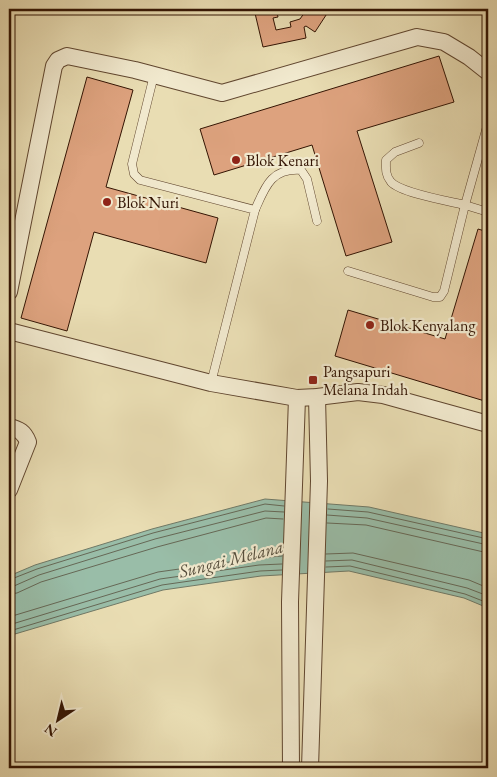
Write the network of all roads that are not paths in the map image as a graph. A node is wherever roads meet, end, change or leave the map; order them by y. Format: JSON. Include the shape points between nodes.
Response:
{"nodes":[{"id":1,"x":488,"y":72,"type":"edge"},
{"id":2,"x":154,"y":75,"type":"junction"},
{"id":3,"x":488,"y":123,"type":"edge"},
{"id":4,"x":418,"y":143,"type":"dead end"},
{"id":5,"x":465,"y":205,"type":"junction"},
{"id":6,"x":255,"y":210,"type":"junction"},
{"id":7,"x":488,"y":212,"type":"edge"},
{"id":8,"x":317,"y":221,"type":"dead end"},
{"id":9,"x":348,"y":271,"type":"dead end"},
{"id":10,"x":9,"y":292,"type":"edge"},
{"id":11,"x":9,"y":331,"type":"edge"},
{"id":12,"x":211,"y":382,"type":"junction"},
{"id":13,"x":317,"y":397,"type":"junction"},
{"id":14,"x":297,"y":398,"type":"junction"},
{"id":15,"x":488,"y":424,"type":"edge"},
{"id":16,"x":9,"y":427,"type":"edge"},
{"id":17,"x":9,"y":490,"type":"edge"},
{"id":18,"x":291,"y":768,"type":"edge"},
{"id":19,"x":310,"y":768,"type":"edge"}],
"edges":[{"from":1,"to":2,"type":"street","via":[[444,42],[417,37],[222,93]]},
{"from":2,"to":6,"type":"lane","via":[[132,164],[134,174],[140,180]]},
{"from":2,"to":10,"type":"street","via":[[67,56],[58,60],[54,66]]},
{"from":3,"to":5,"type":"lane"},
{"from":4,"to":5,"type":"lane","via":[[395,152],[386,160],[386,173],[392,183],[406,191]]},
{"from":5,"to":7,"type":"lane"},
{"from":5,"to":9,"type":"lane","via":[[440,297]]},
{"from":6,"to":8,"type":"lane","via":[[271,179],[295,169],[301,170],[307,179]]},
{"from":6,"to":12,"type":"lane"},
{"from":11,"to":12,"type":"street"},
{"from":12,"to":14,"type":"street"},
{"from":13,"to":14,"type":"street"},
{"from":13,"to":15,"type":"street","via":[[358,392],[383,395]]},
{"from":13,"to":19,"type":"street","via":[[319,481]]},
{"from":14,"to":18,"type":"street","via":[[290,602]]},
{"from":16,"to":17,"type":"street","via":[[25,434],[28,442]]}]}
